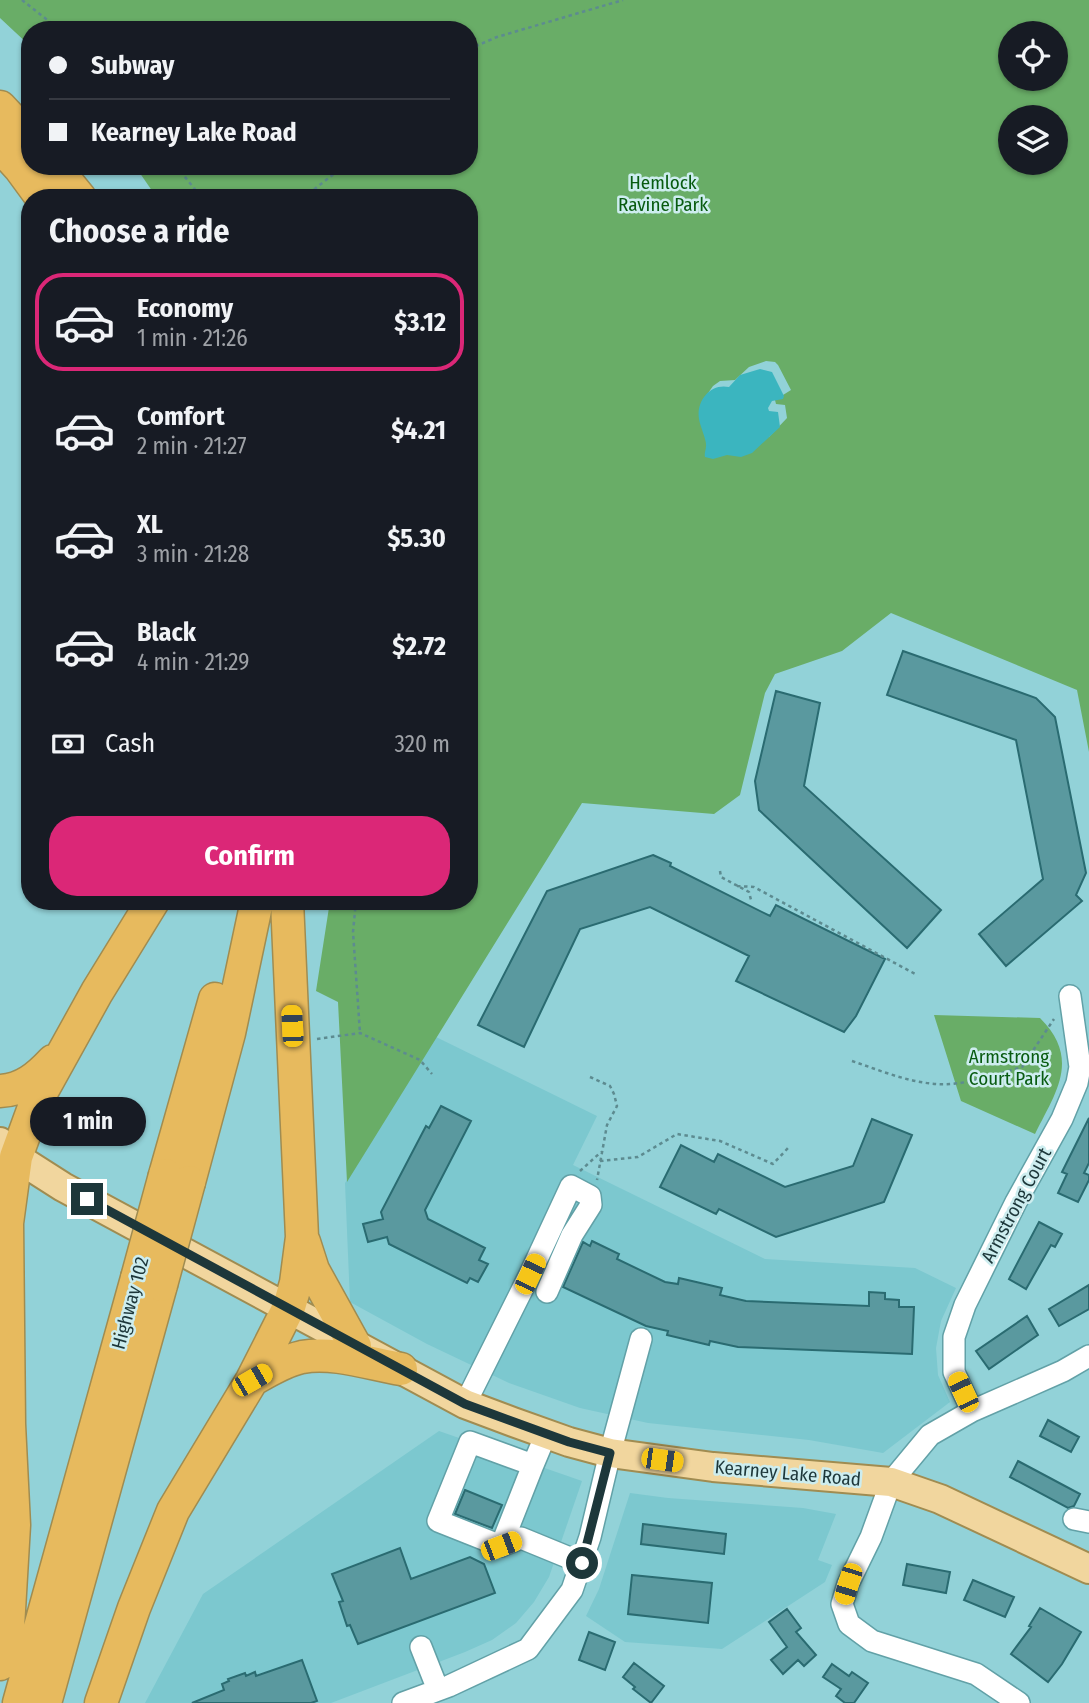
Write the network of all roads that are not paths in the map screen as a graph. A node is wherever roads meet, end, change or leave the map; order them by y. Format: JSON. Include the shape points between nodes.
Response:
{"nodes":[{"id":1,"x":0,"y":107,"type":"edge"},
{"id":2,"x":21,"y":129,"type":"edge"},
{"id":3,"x":0,"y":146,"type":"edge"},
{"id":4,"x":21,"y":169,"type":"edge"},
{"id":5,"x":61,"y":175,"type":"edge"},
{"id":6,"x":73,"y":189,"type":"edge"},
{"id":7,"x":148,"y":910,"type":"edge"},
{"id":8,"x":232,"y":910,"type":"edge"},
{"id":9,"x":255,"y":910,"type":"edge"},
{"id":10,"x":287,"y":910,"type":"edge"},
{"id":11,"x":1070,"y":996,"type":"road end"},
{"id":12,"x":66,"y":1048,"type":"junction"},
{"id":13,"x":0,"y":1091,"type":"edge"},
{"id":14,"x":8,"y":1149,"type":"edge"},
{"id":15,"x":177,"y":1179,"type":"junction"},
{"id":16,"x":302,"y":1237,"type":"junction"},
{"id":17,"x":149,"y":1281,"type":"junction"},
{"id":18,"x":547,"y":1292,"type":"dead end"},
{"id":19,"x":289,"y":1307,"type":"junction"},
{"id":20,"x":641,"y":1339,"type":"dead end"},
{"id":21,"x":355,"y":1346,"type":"junction"},
{"id":22,"x":1089,"y":1356,"type":"edge"},
{"id":23,"x":401,"y":1369,"type":"junction"},
{"id":24,"x":252,"y":1380,"type":"junction"},
{"id":25,"x":465,"y":1404,"type":"junction"},
{"id":26,"x":972,"y":1411,"type":"junction"},
{"id":27,"x":546,"y":1434,"type":"junction"},
{"id":28,"x":610,"y":1453,"type":"junction"},
{"id":29,"x":533,"y":1465,"type":"junction"},
{"id":30,"x":891,"y":1482,"type":"junction"},
{"id":31,"x":501,"y":1546,"type":"junction"},
{"id":32,"x":582,"y":1563,"type":"junction"},
{"id":33,"x":1089,"y":1569,"type":"edge"},
{"id":34,"x":421,"y":1647,"type":"dead end"},
{"id":35,"x":0,"y":1664,"type":"edge"},
{"id":36,"x":438,"y":1690,"type":"junction"},
{"id":37,"x":19,"y":1703,"type":"edge"},
{"id":38,"x":45,"y":1703,"type":"edge"},
{"id":39,"x":101,"y":1703,"type":"edge"},
{"id":40,"x":403,"y":1703,"type":"edge"},
{"id":41,"x":1019,"y":1703,"type":"edge"}],
"edges":[{"from":1,"to":2,"type":"highway"},
{"from":3,"to":4,"type":"highway"},
{"from":5,"to":6,"type":"highway"},
{"from":7,"to":12,"type":"highway"},
{"from":8,"to":15,"type":"highway","name":"Highway 102"},
{"from":9,"to":15,"type":"highway","name":"Highway 102","via":[[229,1032]]},
{"from":10,"to":16,"type":"highway"},
{"from":11,"to":26,"type":"street","name":"Armstrong Court","via":[[1080,1067],[1077,1083],[965,1305],[954,1336],[954,1372]]},
{"from":12,"to":13,"type":"highway","via":[[36,1080]]},
{"from":12,"to":14,"type":"highway"},
{"from":14,"to":19,"type":"main road","name":"Kearney Lake Road","via":[[63,1186]]},
{"from":14,"to":35,"type":"highway","via":[[14,1525],[8,1627]]},
{"from":15,"to":17,"type":"highway","name":"Highway 102","bridge":true},
{"from":16,"to":19,"type":"highway"},
{"from":16,"to":21,"type":"highway","via":[[313,1270]]},
{"from":17,"to":37,"type":"highway","name":"Highway 102"},
{"from":17,"to":38,"type":"highway","name":"Highway 102"},
{"from":18,"to":25,"type":"street","via":[[591,1205],[590,1196],[571,1186]]},
{"from":19,"to":21,"type":"main road","name":"Kearney Lake Road"},
{"from":19,"to":24,"type":"highway"},
{"from":20,"to":28,"type":"street"},
{"from":21,"to":23,"type":"main road","name":"Kearney Lake Road"},
{"from":22,"to":26,"type":"street"},
{"from":23,"to":24,"type":"highway","via":[[334,1357],[304,1357],[277,1365]]},
{"from":23,"to":25,"type":"main road","name":"Kearney Lake Road"},
{"from":24,"to":39,"type":"highway","via":[[173,1511]]},
{"from":25,"to":27,"type":"main road","name":"Kearney Lake Road"},
{"from":26,"to":30,"type":"street","via":[[930,1435]]},
{"from":27,"to":28,"type":"main road","name":"Kearney Lake Road"},
{"from":27,"to":29,"type":"street"},
{"from":28,"to":30,"type":"main road","name":"Kearney Lake Road","via":[[713,1468]]},
{"from":28,"to":32,"type":"street"},
{"from":29,"to":31,"type":"street"},
{"from":29,"to":31,"type":"street","via":[[470,1442],[438,1521]]},
{"from":30,"to":33,"type":"main road","name":"Kearney Lake Road","via":[[940,1499]]},
{"from":30,"to":41,"type":"street","via":[[842,1604],[849,1624],[872,1641],[976,1674]]},
{"from":31,"to":32,"type":"street","via":[[521,1538]]},
{"from":32,"to":36,"type":"street","via":[[572,1590],[528,1650]]},
{"from":34,"to":36,"type":"street"},
{"from":36,"to":40,"type":"street"}]}
